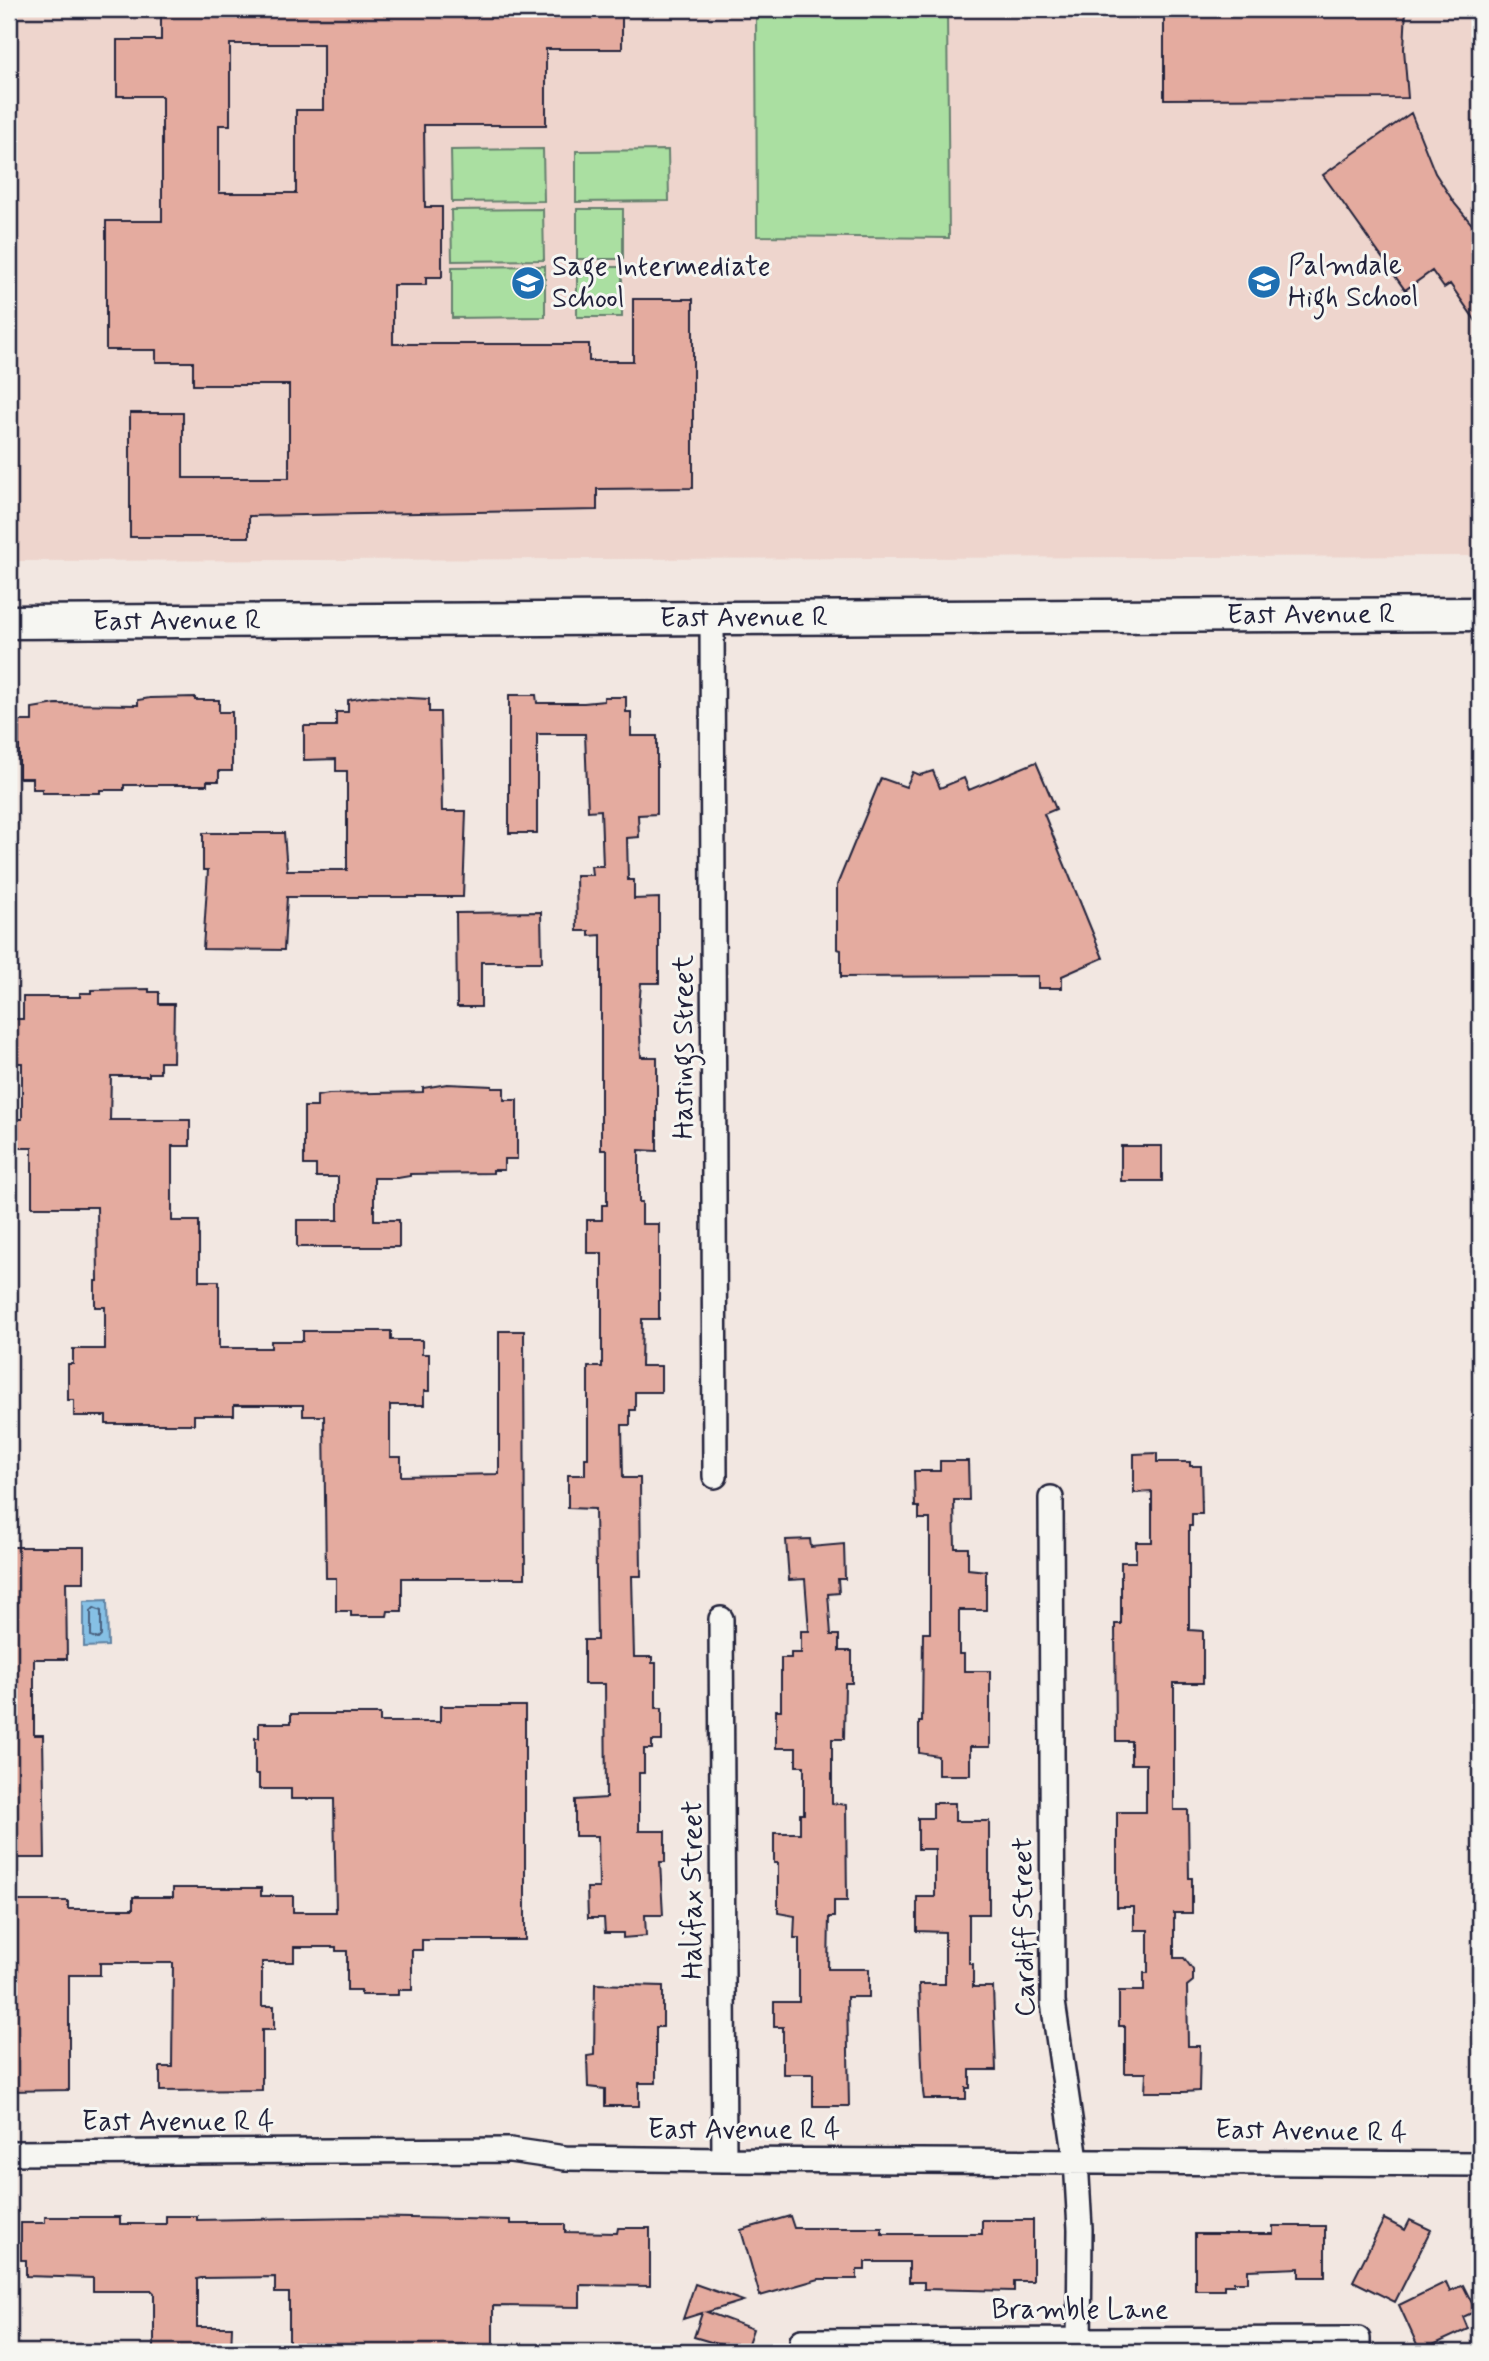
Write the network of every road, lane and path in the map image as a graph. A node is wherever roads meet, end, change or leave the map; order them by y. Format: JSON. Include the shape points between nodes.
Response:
{"nodes":[{"id":1,"x":1480,"y":614,"type":"edge"},
{"id":2,"x":712,"y":618,"type":"junction"},
{"id":3,"x":9,"y":622,"type":"edge"},
{"id":4,"x":715,"y":1476,"type":"dead end"},
{"id":5,"x":1051,"y":1498,"type":"dead end"},
{"id":6,"x":721,"y":1619,"type":"dead end"},
{"id":7,"x":9,"y":2153,"type":"edge"},
{"id":8,"x":724,"y":2160,"type":"junction"},
{"id":9,"x":1076,"y":2160,"type":"junction"},
{"id":10,"x":1480,"y":2164,"type":"edge"},
{"id":11,"x":1079,"y":2346,"type":"edge"},
{"id":12,"x":1358,"y":2346,"type":"edge"},
{"id":13,"x":802,"y":2347,"type":"edge"}],
"edges":[{"from":1,"to":2,"type":"main road","name":"East Avenue R"},
{"from":2,"to":3,"type":"main road","name":"East Avenue R"},
{"from":2,"to":4,"type":"street","name":"Hastings Street"},
{"from":5,"to":9,"type":"street","name":"Cardiff Street","via":[[1053,2002]]},
{"from":6,"to":8,"type":"street","name":"Halifax Street"},
{"from":7,"to":8,"type":"street","name":"East Avenue R 4","via":[[510,2150],[565,2158]]},
{"from":8,"to":9,"type":"street","name":"East Avenue R 4"},
{"from":9,"to":10,"type":"street","name":"East Avenue R 4"},
{"from":9,"to":11,"type":"street","name":"Cardiff Street"},
{"from":11,"to":12,"type":"street","name":"Bramble Lane"},
{"from":11,"to":13,"type":"street","name":"Bramble Lane"}]}
